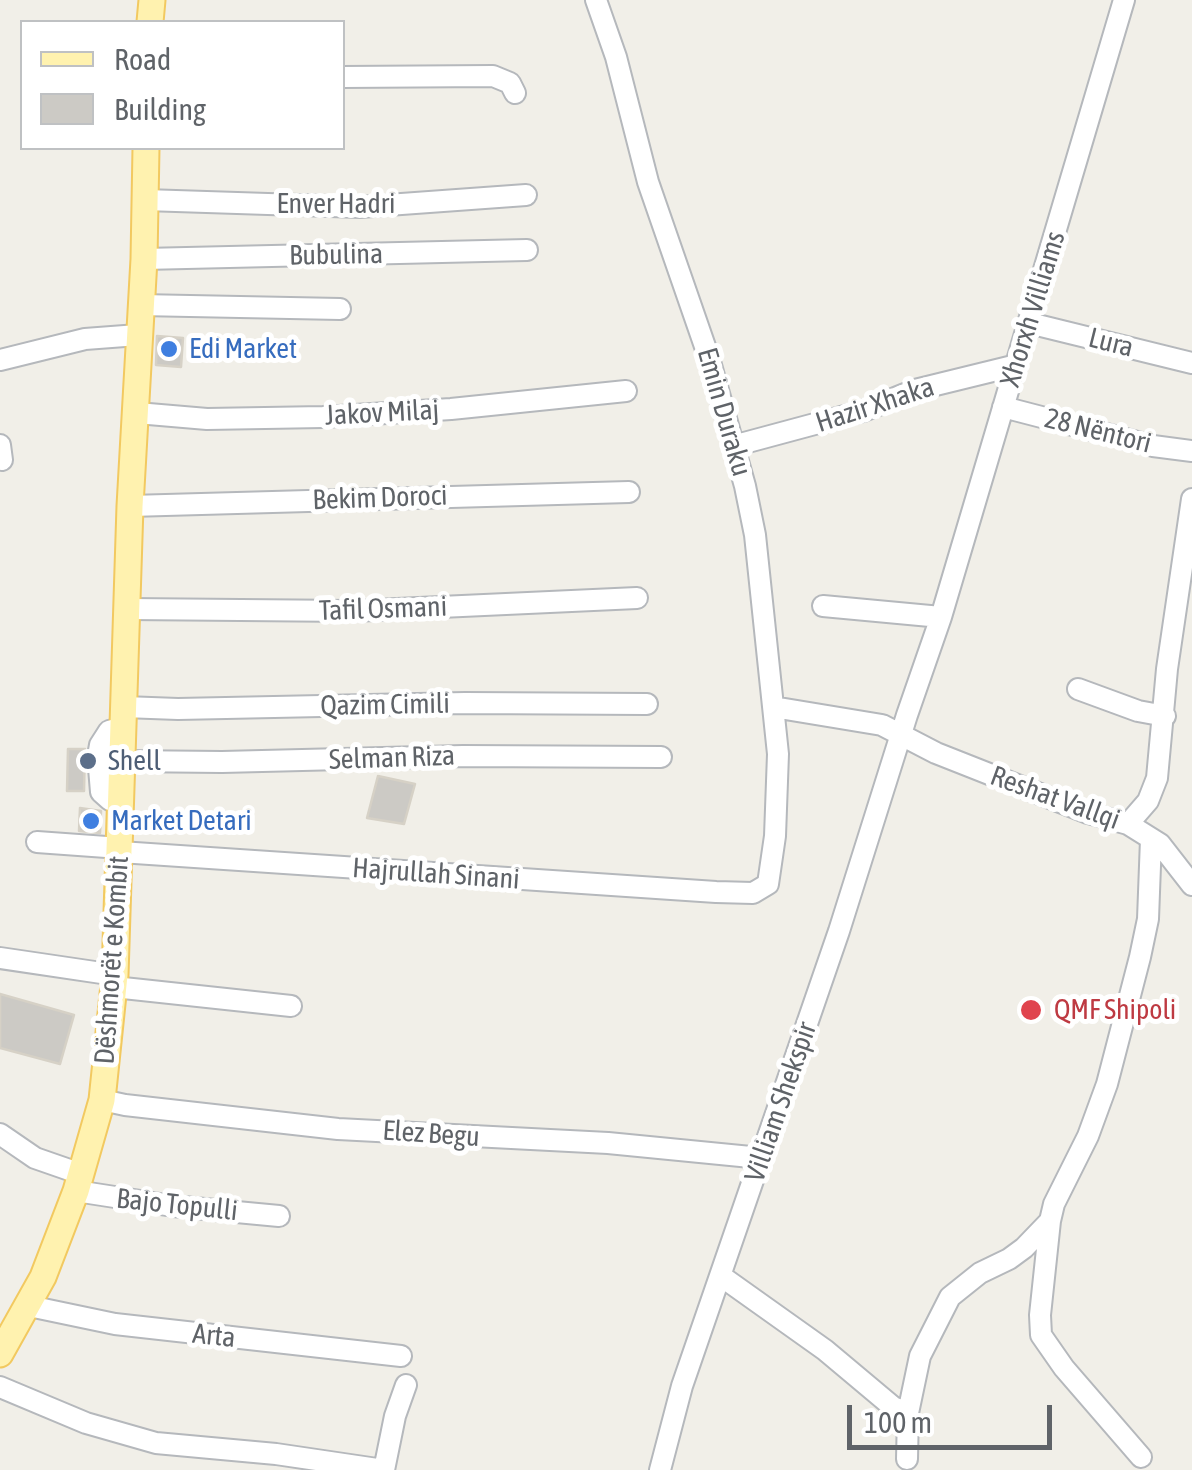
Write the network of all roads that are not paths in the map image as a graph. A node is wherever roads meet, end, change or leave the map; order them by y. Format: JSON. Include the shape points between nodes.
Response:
{"nodes":[{"id":1,"x":1124,"y":0,"type":"edge"},
{"id":2,"x":601,"y":1,"type":"edge"},
{"id":3,"x":345,"y":77,"type":"edge"},
{"id":4,"x":516,"y":93,"type":"dead end"},
{"id":5,"x":146,"y":150,"type":"edge"},
{"id":6,"x":526,"y":195,"type":"dead end"},
{"id":7,"x":146,"y":200,"type":"junction"},
{"id":8,"x":527,"y":250,"type":"dead end"},
{"id":9,"x":144,"y":259,"type":"junction"},
{"id":10,"x":140,"y":305,"type":"junction"},
{"id":11,"x":340,"y":309,"type":"dead end"},
{"id":12,"x":1029,"y":322,"type":"junction"},
{"id":13,"x":138,"y":335,"type":"junction"},
{"id":14,"x":0,"y":360,"type":"edge"},
{"id":15,"x":1192,"y":363,"type":"edge"},
{"id":16,"x":1017,"y":364,"type":"junction"},
{"id":17,"x":593,"y":386,"type":"dead end"},
{"id":18,"x":626,"y":391,"type":"dead end"},
{"id":19,"x":1004,"y":407,"type":"junction"},
{"id":20,"x":136,"y":413,"type":"junction"},
{"id":21,"x":733,"y":446,"type":"junction"},
{"id":22,"x":1192,"y":451,"type":"edge"},
{"id":23,"x":629,"y":492,"type":"dead end"},
{"id":24,"x":1192,"y":500,"type":"edge"},
{"id":25,"x":130,"y":506,"type":"junction"},
{"id":26,"x":638,"y":598,"type":"dead end"},
{"id":27,"x":823,"y":606,"type":"dead end"},
{"id":28,"x":128,"y":610,"type":"junction"},
{"id":29,"x":941,"y":617,"type":"junction"},
{"id":30,"x":1078,"y":689,"type":"dead end"},
{"id":31,"x":647,"y":704,"type":"dead end"},
{"id":32,"x":773,"y":707,"type":"junction"},
{"id":33,"x":1165,"y":716,"type":"junction"},
{"id":34,"x":124,"y":717,"type":"junction"},
{"id":35,"x":901,"y":733,"type":"junction"},
{"id":36,"x":662,"y":757,"type":"dead end"},
{"id":37,"x":122,"y":761,"type":"junction"},
{"id":38,"x":120,"y":801,"type":"junction"},
{"id":39,"x":1128,"y":824,"type":"junction"},
{"id":40,"x":1151,"y":839,"type":"junction"},
{"id":41,"x":37,"y":842,"type":"dead end"},
{"id":42,"x":120,"y":850,"type":"junction"},
{"id":43,"x":1192,"y":885,"type":"edge"},
{"id":44,"x":753,"y":893,"type":"joint"},
{"id":45,"x":0,"y":958,"type":"edge"},
{"id":46,"x":115,"y":981,"type":"junction"},
{"id":47,"x":291,"y":1006,"type":"dead end"},
{"id":48,"x":102,"y":1100,"type":"junction"},
{"id":49,"x":0,"y":1134,"type":"edge"},
{"id":50,"x":761,"y":1158,"type":"junction"},
{"id":51,"x":79,"y":1182,"type":"junction"},
{"id":52,"x":279,"y":1216,"type":"dead end"},
{"id":53,"x":1050,"y":1221,"type":"junction"},
{"id":54,"x":721,"y":1276,"type":"junction"},
{"id":55,"x":29,"y":1306,"type":"junction"},
{"id":56,"x":0,"y":1354,"type":"edge"},
{"id":57,"x":401,"y":1356,"type":"dead end"},
{"id":58,"x":406,"y":1385,"type":"dead end"},
{"id":59,"x":0,"y":1387,"type":"edge"},
{"id":60,"x":908,"y":1413,"type":"junction"},
{"id":61,"x":1141,"y":1457,"type":"dead end"},
{"id":62,"x":907,"y":1458,"type":"dead end"},
{"id":63,"x":384,"y":1470,"type":"edge"},
{"id":64,"x":660,"y":1470,"type":"edge"}],
"edges":[{"from":1,"to":12,"type":"street","name":"Xhorxh Villiams"},
{"from":2,"to":21,"type":"street","name":"Emin Duraku","via":[[648,182]]},
{"from":3,"to":4,"type":"street","via":[[493,76]]},
{"from":5,"to":7,"type":"main road","name":"Dëshmorët e Kombit"},
{"from":6,"to":7,"type":"street","name":"Enver Hadri","via":[[360,206]]},
{"from":7,"to":9,"type":"main road","name":"Dëshmorët e Kombit"},
{"from":8,"to":9,"type":"street","name":"Bubulina"},
{"from":9,"to":10,"type":"main road","name":"Dëshmorët e Kombit"},
{"from":10,"to":11,"type":"street"},
{"from":10,"to":13,"type":"main road","name":"Dëshmorët e Kombit"},
{"from":12,"to":15,"type":"street","name":"Lura"},
{"from":12,"to":16,"type":"street","name":"Xhorxh Villiams"},
{"from":13,"to":14,"type":"street","via":[[85,339]]},
{"from":13,"to":20,"type":"main road","name":"Dëshmorët e Kombit"},
{"from":16,"to":19,"type":"street","name":"Xhorxh Villiams"},
{"from":16,"to":21,"type":"street","name":"Hazir Xhaka"},
{"from":17,"to":20,"type":"street","via":[[452,403]]},
{"from":18,"to":20,"type":"street","name":"Jakov Milaj","via":[[323,417]]},
{"from":19,"to":22,"type":"street","name":"28 Nëntori"},
{"from":19,"to":29,"type":"street","name":"Xhorxh Villiams"},
{"from":20,"to":25,"type":"main road","name":"Dëshmorët e Kombit"},
{"from":21,"to":32,"type":"street","name":"Emin Duraku","via":[[758,550]]},
{"from":23,"to":25,"type":"street","name":"Bekim Doroci"},
{"from":24,"to":33,"type":"street"},
{"from":25,"to":28,"type":"main road","name":"Dëshmorët e Kombit"},
{"from":26,"to":28,"type":"street","name":"Tafil Osmani","via":[[353,611]]},
{"from":27,"to":29,"type":"street"},
{"from":28,"to":34,"type":"main road","name":"Dëshmorët e Kombit"},
{"from":29,"to":35,"type":"street","name":"Xhorxh Villiams"},
{"from":30,"to":33,"type":"street"},
{"from":31,"to":34,"type":"street","name":"Qazim Cimili","via":[[178,709]]},
{"from":32,"to":35,"type":"street"},
{"from":32,"to":44,"type":"street","name":"Emin Duraku","via":[[775,836],[770,880]]},
{"from":33,"to":39,"type":"street","via":[[1155,787]]},
{"from":34,"to":37,"type":"main road","name":"Dëshmorët e Kombit"},
{"from":34,"to":38,"type":"street","via":[[109,730],[98,756],[101,792]]},
{"from":35,"to":39,"type":"street","name":"Reshat Vallqi","via":[[936,753]]},
{"from":35,"to":50,"type":"street","name":"Villiam Shekspir"},
{"from":36,"to":37,"type":"street","name":"Selman Riza"},
{"from":37,"to":38,"type":"main road","name":"Dëshmorët e Kombit"},
{"from":38,"to":42,"type":"main road","name":"Dëshmorët e Kombit"},
{"from":39,"to":40,"type":"street","name":"Reshat Vallqi"},
{"from":40,"to":43,"type":"street","name":"Reshat Vallqi"},
{"from":40,"to":53,"type":"street","via":[[1148,919],[1121,1034],[1098,1111]]},
{"from":41,"to":42,"type":"street","name":"Hajrullah Sinani"},
{"from":42,"to":44,"type":"street","name":"Hajrullah Sinani"},
{"from":42,"to":46,"type":"main road","name":"Dëshmorët e Kombit"},
{"from":45,"to":46,"type":"street"},
{"from":46,"to":47,"type":"street"},
{"from":46,"to":48,"type":"main road","name":"Dëshmorët e Kombit"},
{"from":48,"to":50,"type":"street","name":"Elez Begu","via":[[338,1129]]},
{"from":48,"to":51,"type":"main road","name":"Dëshmorët e Kombit"},
{"from":49,"to":51,"type":"street","name":"Bajo Topulli"},
{"from":50,"to":54,"type":"street","name":"Villiam Shekspir"},
{"from":51,"to":52,"type":"street","name":"Bajo Topulli","via":[[173,1206]]},
{"from":51,"to":55,"type":"main road","name":"Dëshmorët e Kombit"},
{"from":53,"to":60,"type":"street","via":[[1009,1260],[950,1297],[920,1356]]},
{"from":53,"to":61,"type":"street","via":[[1041,1335]]},
{"from":54,"to":60,"type":"street"},
{"from":54,"to":64,"type":"street","name":"Villiam Shekspir"},
{"from":55,"to":56,"type":"main road","name":"Dëshmorët e Kombit"},
{"from":55,"to":57,"type":"street","name":"Arta","via":[[114,1324]]},
{"from":58,"to":63,"type":"street"},
{"from":59,"to":63,"type":"street","via":[[156,1443]]},
{"from":60,"to":62,"type":"street"}]}
